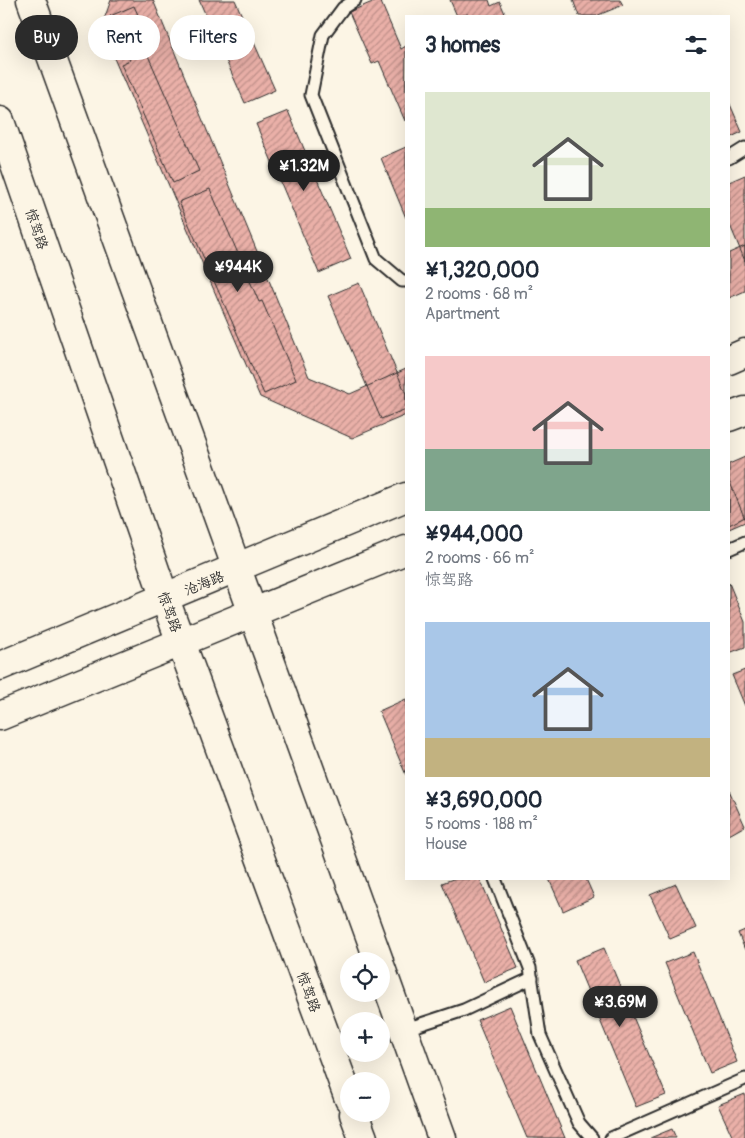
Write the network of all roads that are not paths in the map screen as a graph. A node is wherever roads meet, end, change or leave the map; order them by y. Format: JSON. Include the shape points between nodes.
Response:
{"nodes":[{"id":1,"x":31,"y":0,"type":"edge"},
{"id":2,"x":355,"y":0,"type":"edge"},
{"id":3,"x":0,"y":121,"type":"edge"},
{"id":4,"x":745,"y":148,"type":"edge"},
{"id":5,"x":730,"y":157,"type":"edge"},
{"id":6,"x":405,"y":281,"type":"edge"},
{"id":7,"x":745,"y":353,"type":"edge"},
{"id":8,"x":730,"y":360,"type":"edge"},
{"id":9,"x":745,"y":411,"type":"edge"},
{"id":10,"x":730,"y":417,"type":"edge"},
{"id":11,"x":405,"y":497,"type":"edge"},
{"id":12,"x":745,"y":542,"type":"edge"},
{"id":13,"x":730,"y":549,"type":"edge"},
{"id":14,"x":405,"y":550,"type":"edge"},
{"id":15,"x":238,"y":569,"type":"junction"},
{"id":16,"x":165,"y":599,"type":"junction"},
{"id":17,"x":254,"y":614,"type":"junction"},
{"id":18,"x":182,"y":643,"type":"junction"},
{"id":19,"x":0,"y":666,"type":"edge"},
{"id":20,"x":0,"y":716,"type":"edge"},
{"id":21,"x":495,"y":880,"type":"edge"},
{"id":22,"x":376,"y":952,"type":"edge"},
{"id":23,"x":532,"y":978,"type":"junction"},
{"id":24,"x":390,"y":993,"type":"edge"},
{"id":25,"x":403,"y":1030,"type":"junction"},
{"id":26,"x":340,"y":1074,"type":"edge"},
{"id":27,"x":745,"y":1079,"type":"edge"},
{"id":28,"x":357,"y":1122,"type":"edge"},
{"id":29,"x":363,"y":1138,"type":"edge"},
{"id":30,"x":442,"y":1138,"type":"edge"},
{"id":31,"x":592,"y":1138,"type":"edge"},
{"id":32,"x":611,"y":1138,"type":"edge"}],
"edges":[{"from":1,"to":15,"type":"main road"},
{"from":2,"to":6,"type":"lane","via":[[343,8],[323,35],[311,95],[376,259]]},
{"from":3,"to":16,"type":"main road","name":"惊驾路"},
{"from":4,"to":5,"type":"lane"},
{"from":7,"to":8,"type":"main road"},
{"from":9,"to":10,"type":"main road"},
{"from":11,"to":15,"type":"main road","name":"沧海路"},
{"from":12,"to":13,"type":"lane"},
{"from":14,"to":17,"type":"main road"},
{"from":15,"to":16,"type":"main road","name":"沧海路"},
{"from":15,"to":17,"type":"main road"},
{"from":16,"to":18,"type":"main road","name":"惊驾路"},
{"from":16,"to":19,"type":"main road","name":"沧海路"},
{"from":17,"to":18,"type":"main road"},
{"from":17,"to":22,"type":"main road"},
{"from":18,"to":20,"type":"main road"},
{"from":18,"to":26,"type":"main road","name":"惊驾路"},
{"from":21,"to":23,"type":"lane"},
{"from":23,"to":25,"type":"lane","via":[[464,1010]]},
{"from":23,"to":31,"type":"lane","via":[[540,1035],[579,1123]]},
{"from":24,"to":25,"type":"main road"},
{"from":25,"to":30,"type":"main road"},
{"from":27,"to":32,"type":"lane"},
{"from":28,"to":29,"type":"main road"}]}
